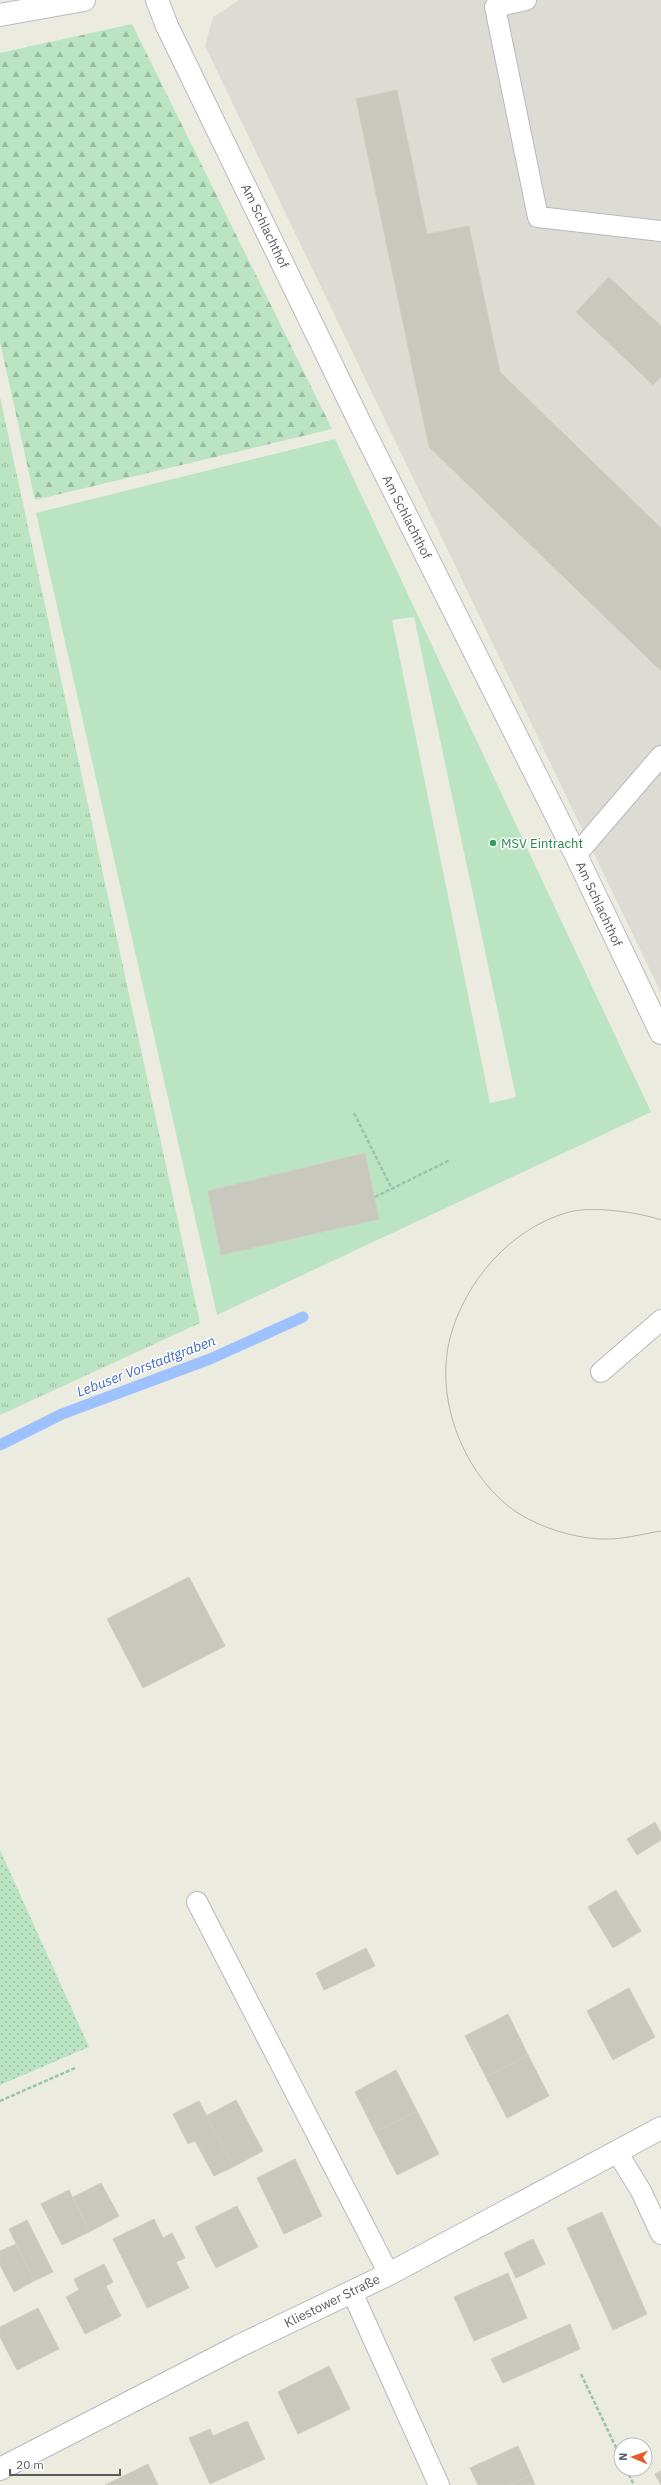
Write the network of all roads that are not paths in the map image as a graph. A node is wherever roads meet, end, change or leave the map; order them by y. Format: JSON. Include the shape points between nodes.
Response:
{"nodes":[{"id":1,"x":84,"y":0,"type":"edge"},
{"id":2,"x":157,"y":0,"type":"edge"},
{"id":3,"x":526,"y":0,"type":"edge"},
{"id":4,"x":0,"y":15,"type":"edge"},
{"id":5,"x":661,"y":231,"type":"edge"},
{"id":6,"x":661,"y":756,"type":"edge"},
{"id":7,"x":576,"y":855,"type":"junction"},
{"id":8,"x":661,"y":1033,"type":"edge"},
{"id":9,"x":661,"y":1320,"type":"edge"},
{"id":10,"x":601,"y":1372,"type":"dead end"},
{"id":11,"x":198,"y":1902,"type":"dead end"},
{"id":12,"x":661,"y":2128,"type":"edge"},
{"id":13,"x":617,"y":2152,"type":"junction"},
{"id":14,"x":661,"y":2234,"type":"edge"},
{"id":15,"x":389,"y":2274,"type":"junction"},
{"id":16,"x":352,"y":2292,"type":"junction"},
{"id":17,"x":0,"y":2469,"type":"edge"},
{"id":18,"x":439,"y":2485,"type":"edge"}],
"edges":[{"from":1,"to":4,"type":"street"},
{"from":2,"to":7,"type":"street","name":"Am Schlachthof","via":[[167,26],[360,423]]},
{"from":3,"to":5,"type":"lane","via":[[495,7],[538,217]]},
{"from":6,"to":7,"type":"lane"},
{"from":7,"to":8,"type":"street","name":"Am Schlachthof"},
{"from":9,"to":10,"type":"lane"},
{"from":11,"to":15,"type":"lane"},
{"from":12,"to":13,"type":"street","name":"Kliestower Straße"},
{"from":13,"to":14,"type":"lane","via":[[641,2191]]},
{"from":13,"to":15,"type":"street","name":"Kliestower Straße"},
{"from":15,"to":16,"type":"street","name":"Kliestower Straße"},
{"from":16,"to":17,"type":"street","name":"Kliestower Straße","via":[[239,2346]]},
{"from":16,"to":18,"type":"lane"}]}
